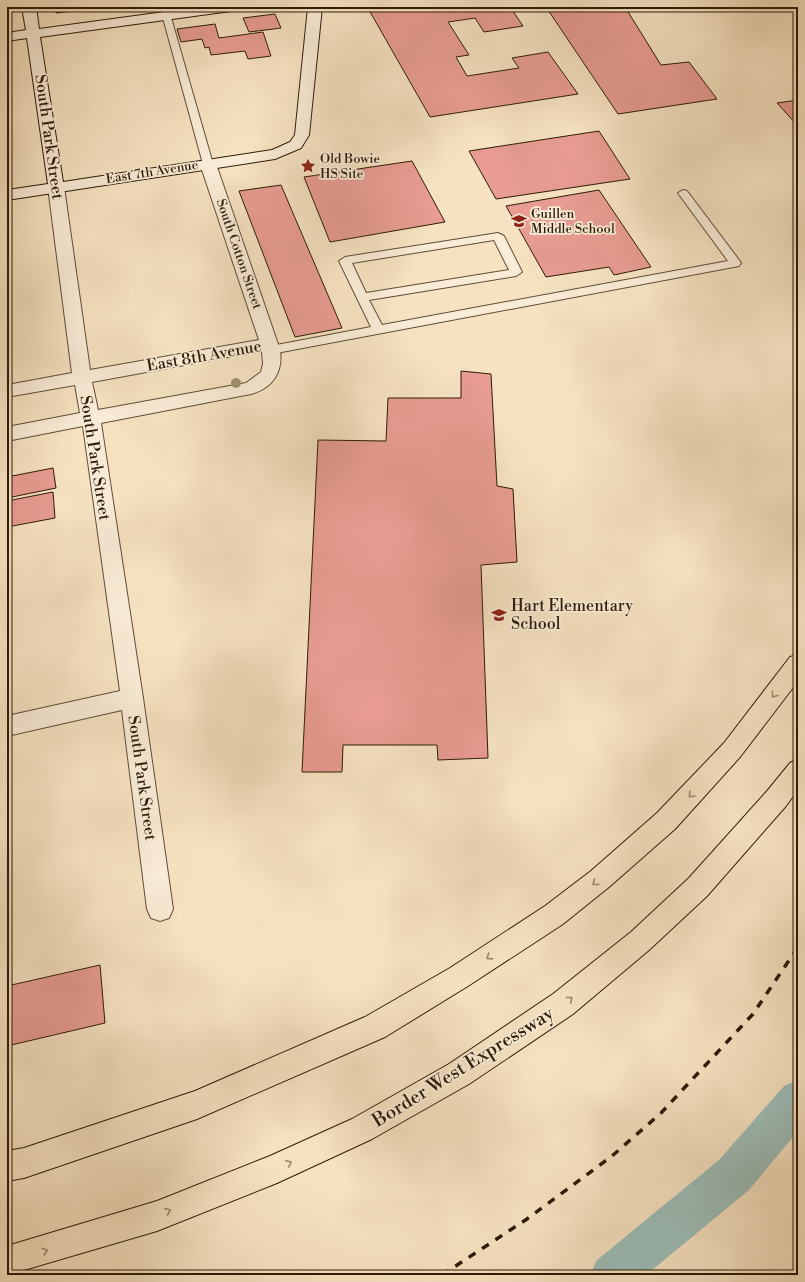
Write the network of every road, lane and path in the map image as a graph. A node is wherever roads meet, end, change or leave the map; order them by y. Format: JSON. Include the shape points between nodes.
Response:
{"nodes":[{"id":1,"x":29,"y":7,"type":"edge"},
{"id":2,"x":231,"y":7,"type":"edge"},
{"id":3,"x":315,"y":7,"type":"edge"},
{"id":4,"x":165,"y":11,"type":"edge"},
{"id":5,"x":34,"y":34,"type":"junction"},
{"id":6,"x":7,"y":37,"type":"edge"},
{"id":7,"x":208,"y":164,"type":"junction"},
{"id":8,"x":56,"y":188,"type":"junction"},
{"id":9,"x":683,"y":193,"type":"dead end"},
{"id":10,"x":7,"y":195,"type":"edge"},
{"id":11,"x":362,"y":297,"type":"junction"},
{"id":12,"x":378,"y":330,"type":"junction"},
{"id":13,"x":270,"y":347,"type":"junction"},
{"id":14,"x":82,"y":377,"type":"junction"},
{"id":15,"x":7,"y":391,"type":"edge"},
{"id":16,"x":91,"y":419,"type":"junction"},
{"id":17,"x":7,"y":434,"type":"edge"},
{"id":18,"x":798,"y":664,"type":"edge"},
{"id":19,"x":132,"y":698,"type":"junction"},
{"id":20,"x":7,"y":726,"type":"edge"},
{"id":21,"x":798,"y":770,"type":"edge"},
{"id":22,"x":160,"y":909,"type":"dead end"},
{"id":23,"x":7,"y":1166,"type":"edge"},
{"id":24,"x":7,"y":1261,"type":"edge"}],
"edges":[{"from":1,"to":5,"type":"street","name":"South Park Street"},
{"from":2,"to":4,"type":"street"},
{"from":3,"to":7,"type":"street","name":"East 7th Avenue","via":[[302,135],[296,145],[275,154]]},
{"from":4,"to":5,"type":"street"},
{"from":4,"to":7,"type":"lane"},
{"from":5,"to":6,"type":"street"},
{"from":5,"to":8,"type":"street","name":"South Park Street"},
{"from":7,"to":8,"type":"street","name":"East 7th Avenue"},
{"from":7,"to":13,"type":"street","name":"South Cotton Street"},
{"from":8,"to":10,"type":"street","name":"East 7th Avenue"},
{"from":8,"to":14,"type":"street","name":"South Park Street"},
{"from":9,"to":12,"type":"lane","via":[[735,263]]},
{"from":11,"to":11,"type":"lane","via":[[345,261],[498,236],[516,272]]},
{"from":11,"to":12,"type":"lane"},
{"from":12,"to":13,"type":"lane"},
{"from":13,"to":14,"type":"street","name":"East 8th Avenue"},
{"from":13,"to":16,"type":"street","name":"East 8th Avenue","via":[[270,373],[263,382],[251,388]]},
{"from":14,"to":15,"type":"street","name":"East 8th Avenue"},
{"from":14,"to":16,"type":"street","name":"South Park Street"},
{"from":16,"to":17,"type":"street","name":"East 8th Avenue"},
{"from":16,"to":19,"type":"street","name":"South Park Street"},
{"from":18,"to":23,"type":"highway","one_way":true,"via":[[732,750],[666,821],[554,915],[459,977],[375,1027],[197,1105],[24,1163]]},
{"from":19,"to":20,"type":"street"},
{"from":19,"to":22,"type":"street","name":"South Park Street"},
{"from":24,"to":21,"type":"highway","name":"Border West Expressway","one_way":true,"via":[[157,1216],[277,1168],[362,1129],[459,1074],[563,1004],[640,941],[698,886],[777,798]]}]}
